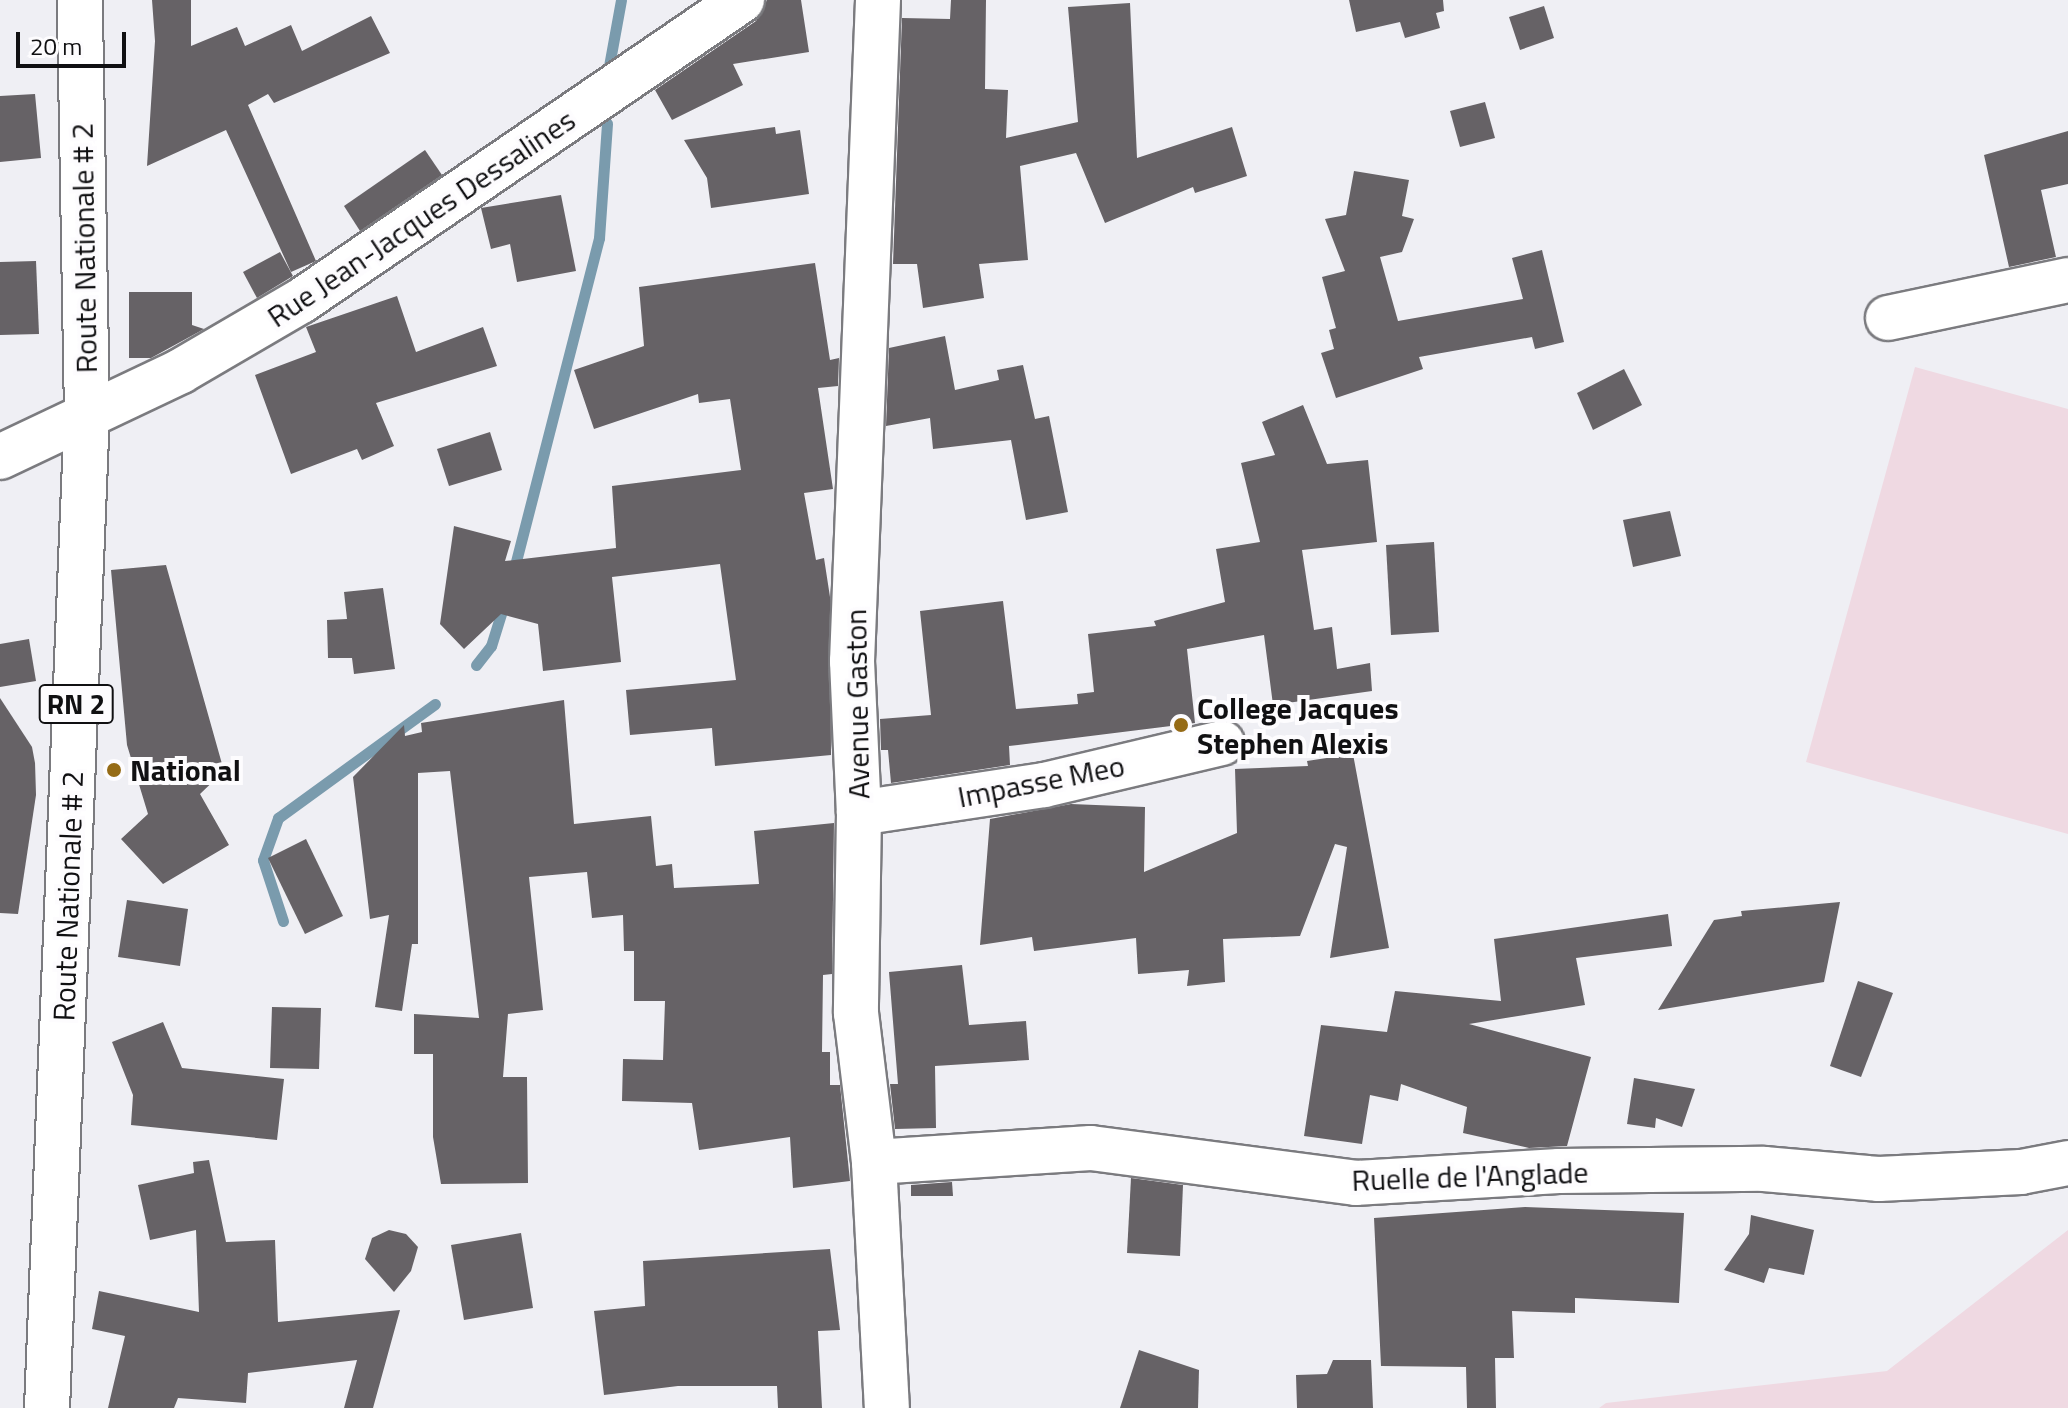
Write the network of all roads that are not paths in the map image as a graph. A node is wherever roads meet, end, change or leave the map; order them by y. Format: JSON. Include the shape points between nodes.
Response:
{"nodes":[{"id":1,"x":80,"y":0,"type":"edge"},
{"id":2,"x":742,"y":0,"type":"edge"},
{"id":3,"x":878,"y":0,"type":"edge"},
{"id":4,"x":2068,"y":280,"type":"edge"},
{"id":5,"x":1888,"y":318,"type":"dead end"},
{"id":6,"x":87,"y":414,"type":"junction"},
{"id":7,"x":0,"y":457,"type":"edge"},
{"id":8,"x":1222,"y":743,"type":"dead end"},
{"id":9,"x":859,"y":813,"type":"junction"},
{"id":10,"x":874,"y":1162,"type":"junction"},
{"id":11,"x":2068,"y":1163,"type":"edge"},
{"id":12,"x":47,"y":1408,"type":"edge"},
{"id":13,"x":887,"y":1408,"type":"edge"}],
"edges":[{"from":1,"to":6,"type":"street","name":"Route Nationale # 2","number":"RN 2"},
{"from":2,"to":6,"type":"street","name":"Rue Jean-Jacques Dessalines","via":[[301,301],[181,371]]},
{"from":3,"to":9,"type":"street","name":"Avenue Gaston","via":[[852,661]]},
{"from":4,"to":5,"type":"street"},
{"from":6,"to":7,"type":"street","name":"Rue Jean-Jacques Dessalines"},
{"from":6,"to":12,"type":"street","name":"Route Nationale # 2","number":"RN 2"},
{"from":8,"to":9,"type":"street","name":"Impasse Meo","via":[[1044,785]]},
{"from":9,"to":10,"type":"street","name":"Avenue Gaston","via":[[856,1013]]},
{"from":10,"to":11,"type":"street","name":"Ruelle de l'Anglade","via":[[1091,1148],[1356,1183],[1559,1171],[1764,1169],[1879,1179],[2021,1172]]},
{"from":10,"to":13,"type":"street","name":"Avenue Gaston"}]}
